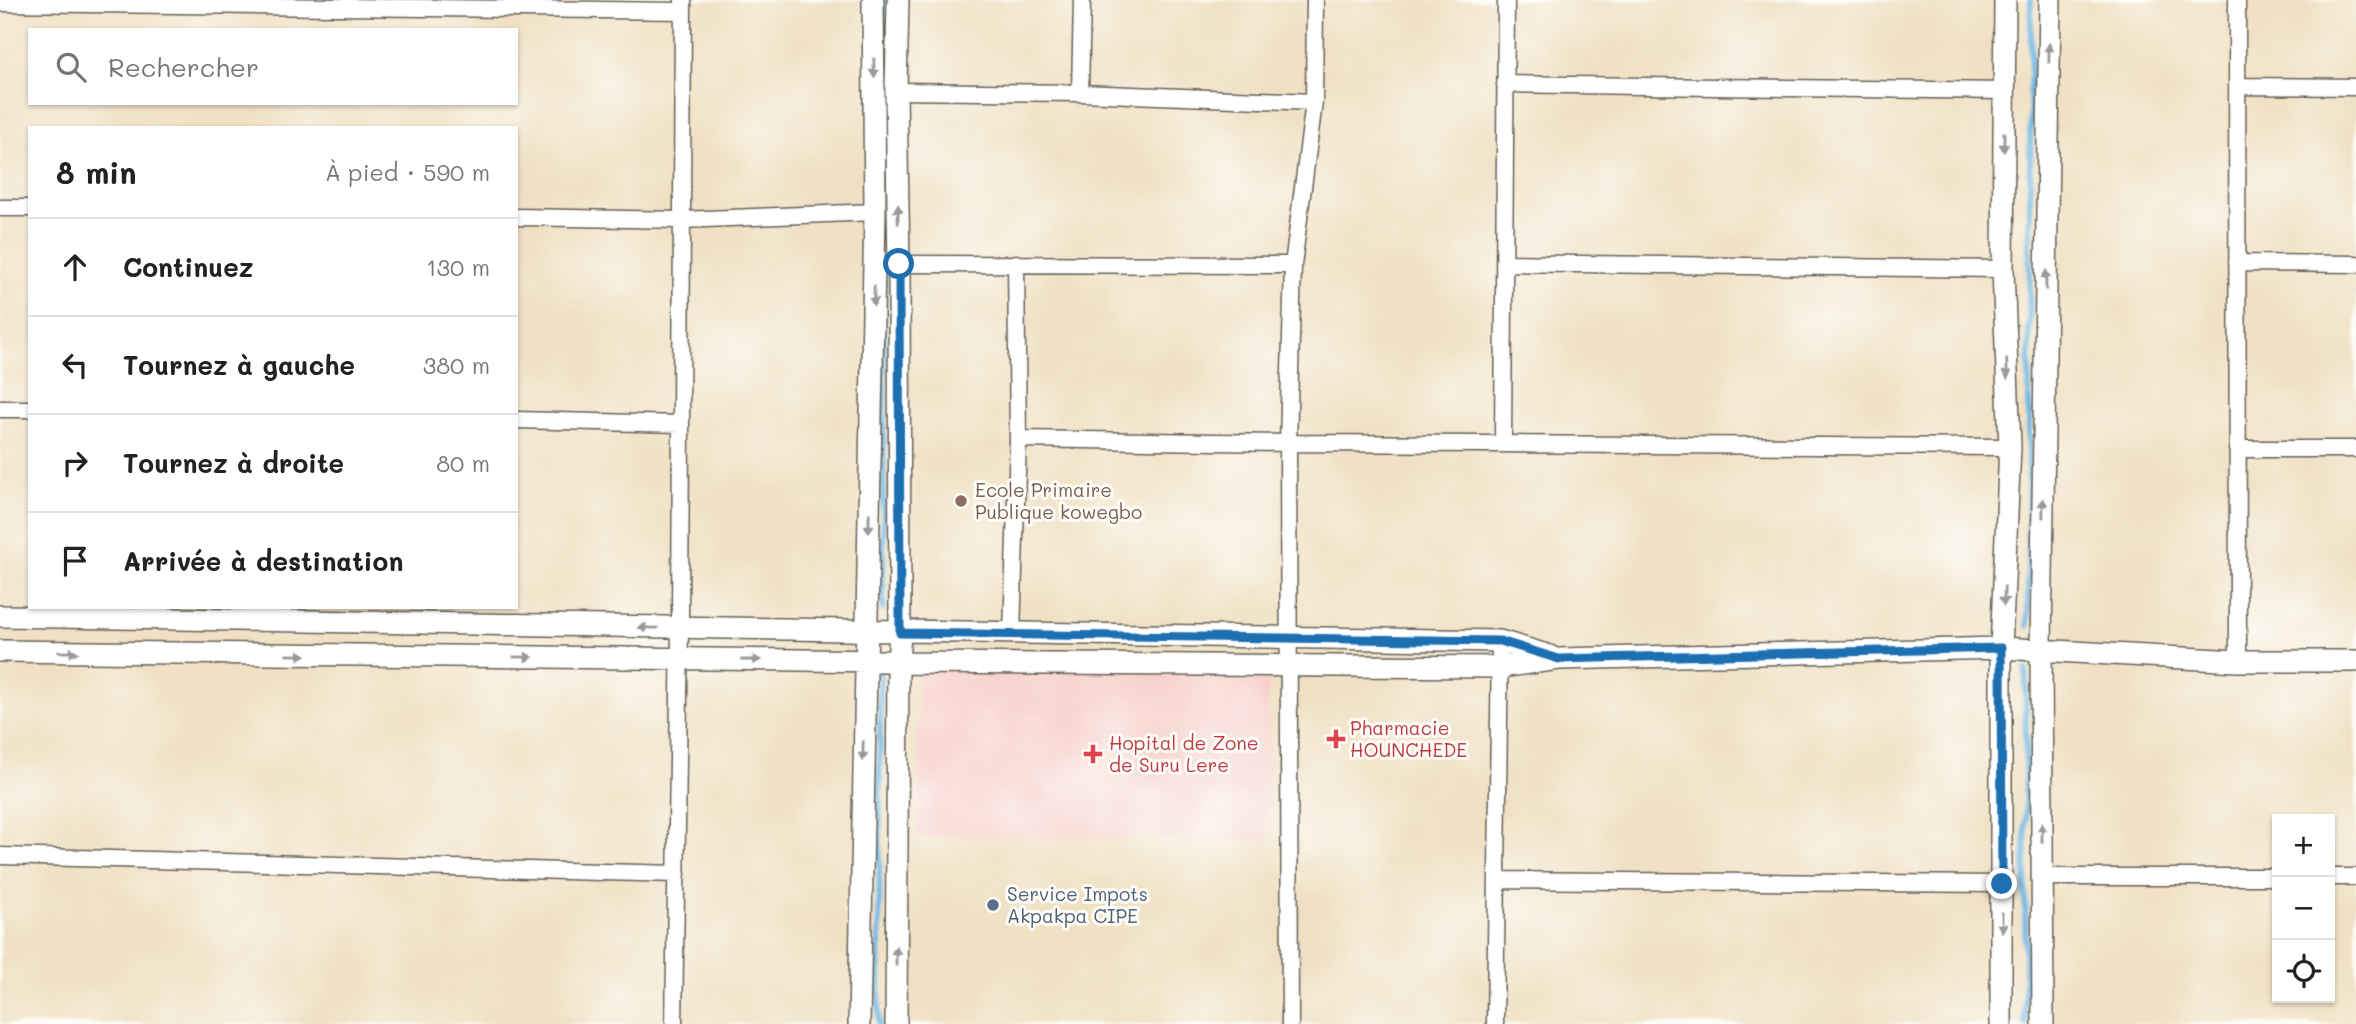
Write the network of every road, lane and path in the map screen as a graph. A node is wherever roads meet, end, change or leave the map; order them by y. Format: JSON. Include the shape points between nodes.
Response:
{"nodes":[{"id":1,"x":873,"y":0,"type":"edge"},
{"id":2,"x":898,"y":0,"type":"edge"},
{"id":3,"x":1082,"y":0,"type":"edge"},
{"id":4,"x":1315,"y":0,"type":"edge"},
{"id":5,"x":1506,"y":0,"type":"edge"},
{"id":6,"x":2005,"y":0,"type":"edge"},
{"id":7,"x":2050,"y":0,"type":"edge"},
{"id":8,"x":2236,"y":0,"type":"edge"},
{"id":9,"x":0,"y":4,"type":"edge"},
{"id":10,"x":682,"y":5,"type":"edge"},
{"id":11,"x":1505,"y":83,"type":"junction"},
{"id":12,"x":2236,"y":86,"type":"junction"},
{"id":13,"x":2356,"y":87,"type":"edge"},
{"id":14,"x":896,"y":91,"type":"junction"},
{"id":15,"x":2004,"y":91,"type":"junction"},
{"id":16,"x":1080,"y":93,"type":"junction"},
{"id":17,"x":1314,"y":102,"type":"junction"},
{"id":18,"x":0,"y":208,"type":"edge"},
{"id":19,"x":28,"y":208,"type":"edge"},
{"id":20,"x":875,"y":212,"type":"junction"},
{"id":21,"x":518,"y":217,"type":"edge"},
{"id":22,"x":682,"y":220,"type":"junction"},
{"id":23,"x":1016,"y":263,"type":"junction"},
{"id":24,"x":1504,"y":263,"type":"junction"},
{"id":25,"x":2237,"y":263,"type":"junction"},
{"id":26,"x":899,"y":264,"type":"junction"},
{"id":27,"x":2356,"y":264,"type":"edge"},
{"id":28,"x":1293,"y":265,"type":"junction"},
{"id":29,"x":2003,"y":269,"type":"junction"},
{"id":30,"x":0,"y":409,"type":"edge"},
{"id":31,"x":28,"y":409,"type":"edge"},
{"id":32,"x":518,"y":420,"type":"edge"},
{"id":33,"x":681,"y":424,"type":"junction"},
{"id":34,"x":1018,"y":439,"type":"junction"},
{"id":35,"x":1288,"y":443,"type":"junction"},
{"id":36,"x":1503,"y":443,"type":"junction"},
{"id":37,"x":2010,"y":447,"type":"junction"},
{"id":38,"x":2237,"y":449,"type":"junction"},
{"id":39,"x":2356,"y":449,"type":"edge"},
{"id":40,"x":0,"y":616,"type":"edge"},
{"id":41,"x":680,"y":629,"type":"junction"},
{"id":42,"x":866,"y":632,"type":"junction"},
{"id":43,"x":900,"y":633,"type":"junction"},
{"id":44,"x":1012,"y":634,"type":"junction"},
{"id":45,"x":1290,"y":639,"type":"junction"},
{"id":46,"x":1500,"y":641,"type":"junction"},
{"id":47,"x":2001,"y":648,"type":"junction"},
{"id":48,"x":2041,"y":649,"type":"junction"},
{"id":49,"x":0,"y":651,"type":"edge"},
{"id":50,"x":679,"y":659,"type":"junction"},
{"id":51,"x":1559,"y":659,"type":"junction"},
{"id":52,"x":865,"y":661,"type":"junction"},
{"id":53,"x":2238,"y":661,"type":"junction"},
{"id":54,"x":2356,"y":661,"type":"edge"},
{"id":55,"x":898,"y":663,"type":"junction"},
{"id":56,"x":1288,"y":665,"type":"junction"},
{"id":57,"x":1500,"y":667,"type":"junction"},
{"id":58,"x":0,"y":856,"type":"edge"},
{"id":59,"x":677,"y":874,"type":"junction"},
{"id":60,"x":2043,"y":877,"type":"junction"},
{"id":61,"x":2272,"y":877,"type":"edge"},
{"id":62,"x":2335,"y":877,"type":"edge"},
{"id":63,"x":2356,"y":877,"type":"edge"},
{"id":64,"x":1498,"y":880,"type":"junction"},
{"id":65,"x":2002,"y":884,"type":"junction"},
{"id":66,"x":674,"y":1024,"type":"edge"},
{"id":67,"x":859,"y":1024,"type":"edge"},
{"id":68,"x":896,"y":1024,"type":"edge"},
{"id":69,"x":1290,"y":1024,"type":"edge"},
{"id":70,"x":1495,"y":1024,"type":"edge"},
{"id":71,"x":2001,"y":1024,"type":"edge"},
{"id":72,"x":2043,"y":1024,"type":"edge"}],
"edges":[{"from":1,"to":20,"type":"street","one_way":true},
{"from":2,"to":14,"type":"street"},
{"from":3,"to":16,"type":"street"},
{"from":4,"to":17,"type":"street"},
{"from":5,"to":11,"type":"street"},
{"from":6,"to":15,"type":"street"},
{"from":48,"to":7,"type":"street","one_way":true},
{"from":8,"to":12,"type":"street"},
{"from":9,"to":10,"type":"street"},
{"from":10,"to":22,"type":"street"},
{"from":11,"to":15,"type":"street"},
{"from":11,"to":24,"type":"street"},
{"from":12,"to":13,"type":"street"},
{"from":12,"to":25,"type":"street"},
{"from":14,"to":16,"type":"street"},
{"from":26,"to":14,"type":"street","one_way":true},
{"from":15,"to":29,"type":"street","one_way":true},
{"from":16,"to":17,"type":"street"},
{"from":17,"to":28,"type":"street"},
{"from":18,"to":19,"type":"street"},
{"from":20,"to":22,"type":"street"},
{"from":20,"to":42,"type":"street","one_way":true},
{"from":21,"to":22,"type":"street"},
{"from":22,"to":33,"type":"street"},
{"from":23,"to":26,"type":"street"},
{"from":23,"to":28,"type":"street"},
{"from":23,"to":34,"type":"street"},
{"from":24,"to":29,"type":"street"},
{"from":24,"to":36,"type":"street"},
{"from":25,"to":27,"type":"street"},
{"from":25,"to":38,"type":"street"},
{"from":26,"to":43,"type":"street"},
{"from":28,"to":35,"type":"street"},
{"from":29,"to":37,"type":"street","one_way":true},
{"from":30,"to":31,"type":"street"},
{"from":32,"to":33,"type":"street"},
{"from":33,"to":41,"type":"street"},
{"from":34,"to":35,"type":"street"},
{"from":34,"to":44,"type":"street"},
{"from":35,"to":36,"type":"street"},
{"from":35,"to":45,"type":"street"},
{"from":36,"to":37,"type":"street"},
{"from":37,"to":47,"type":"street","one_way":true},
{"from":38,"to":39,"type":"street"},
{"from":38,"to":53,"type":"street"},
{"from":41,"to":40,"type":"street","one_way":true},
{"from":41,"to":42,"type":"street"},
{"from":41,"to":50,"type":"street"},
{"from":42,"to":43,"type":"street"},
{"from":42,"to":52,"type":"street"},
{"from":43,"to":44,"type":"street"},
{"from":43,"to":55,"type":"street"},
{"from":44,"to":45,"type":"street"},
{"from":45,"to":46,"type":"street"},
{"from":45,"to":56,"type":"street"},
{"from":46,"to":51,"type":"street"},
{"from":46,"to":57,"type":"street"},
{"from":47,"to":48,"type":"street"},
{"from":47,"to":51,"type":"street"},
{"from":47,"to":65,"type":"street"},
{"from":48,"to":53,"type":"street"},
{"from":60,"to":48,"type":"street","one_way":true},
{"from":49,"to":50,"type":"street","one_way":true},
{"from":50,"to":52,"type":"street","one_way":true},
{"from":50,"to":59,"type":"street"},
{"from":51,"to":57,"type":"street"},
{"from":52,"to":55,"type":"street"},
{"from":52,"to":67,"type":"street","one_way":true},
{"from":53,"to":54,"type":"street"},
{"from":55,"to":56,"type":"street"},
{"from":68,"to":55,"type":"street","one_way":true},
{"from":56,"to":57,"type":"street"},
{"from":56,"to":69,"type":"street"},
{"from":57,"to":64,"type":"street"},
{"from":58,"to":59,"type":"street"},
{"from":59,"to":66,"type":"street"},
{"from":60,"to":61,"type":"street"},
{"from":60,"to":72,"type":"street"},
{"from":62,"to":63,"type":"street"},
{"from":64,"to":65,"type":"street"},
{"from":64,"to":70,"type":"street"},
{"from":65,"to":71,"type":"street","one_way":true}]}
